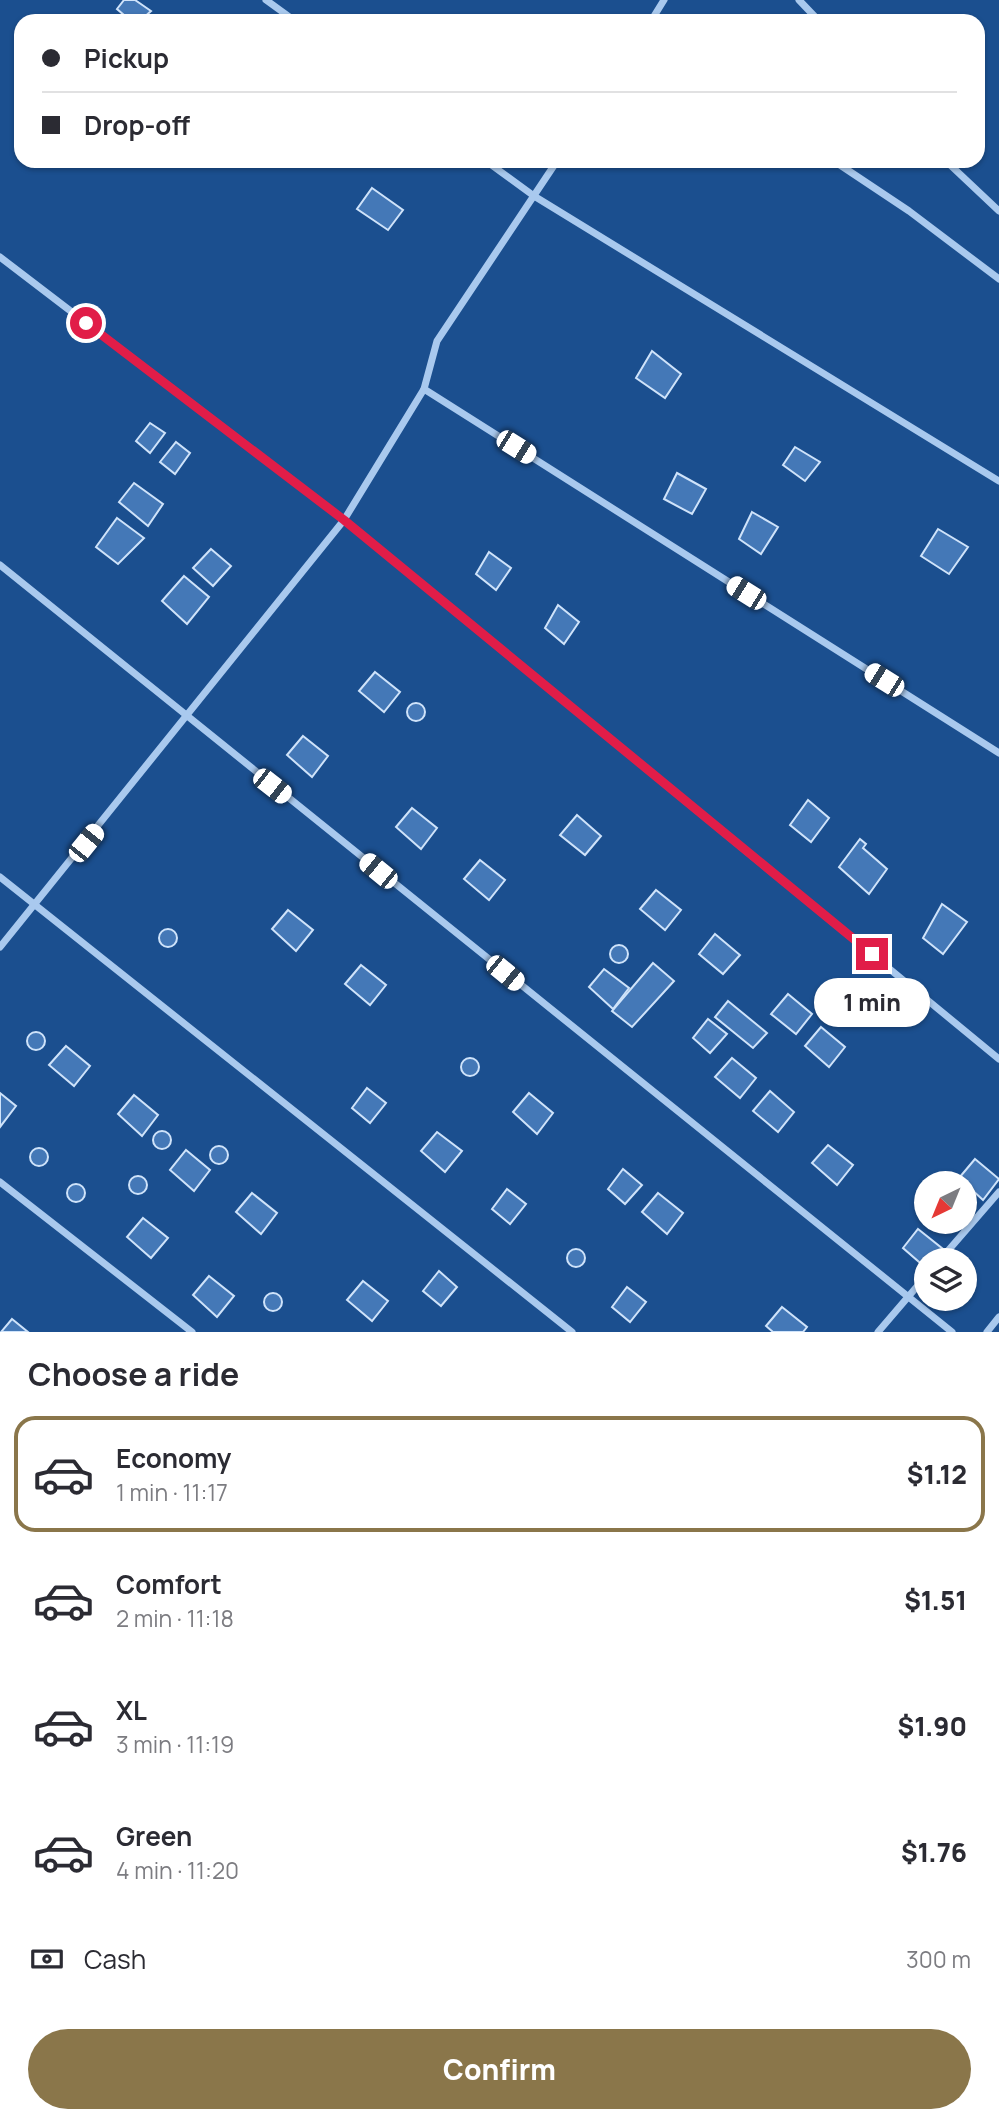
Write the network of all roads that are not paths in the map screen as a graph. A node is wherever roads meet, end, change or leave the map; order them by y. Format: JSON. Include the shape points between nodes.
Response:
{"nodes":[{"id":1,"x":266,"y":0,"type":"edge"},
{"id":2,"x":799,"y":0,"type":"edge"},
{"id":3,"x":285,"y":14,"type":"edge"},
{"id":4,"x":812,"y":14,"type":"edge"},
{"id":5,"x":496,"y":168,"type":"edge"},
{"id":6,"x":552,"y":168,"type":"edge"},
{"id":7,"x":844,"y":168,"type":"edge"},
{"id":8,"x":953,"y":168,"type":"edge"},
{"id":9,"x":534,"y":196,"type":"junction"},
{"id":10,"x":999,"y":211,"type":"edge"},
{"id":11,"x":0,"y":257,"type":"edge"},
{"id":12,"x":999,"y":279,"type":"edge"},
{"id":13,"x":424,"y":389,"type":"junction"},
{"id":14,"x":999,"y":481,"type":"edge"},
{"id":15,"x":344,"y":520,"type":"junction"},
{"id":16,"x":0,"y":565,"type":"edge"},
{"id":17,"x":187,"y":718,"type":"junction"},
{"id":18,"x":999,"y":753,"type":"edge"},
{"id":19,"x":0,"y":877,"type":"edge"},
{"id":20,"x":35,"y":905,"type":"junction"},
{"id":21,"x":0,"y":947,"type":"edge"},
{"id":22,"x":999,"y":1059,"type":"edge"},
{"id":23,"x":0,"y":1182,"type":"edge"},
{"id":24,"x":999,"y":1192,"type":"edge"},
{"id":25,"x":950,"y":1248,"type":"edge"},
{"id":26,"x":914,"y":1290,"type":"edge"},
{"id":27,"x":908,"y":1297,"type":"junction"},
{"id":28,"x":999,"y":1317,"type":"edge"},
{"id":29,"x":192,"y":1332,"type":"edge"},
{"id":30,"x":572,"y":1332,"type":"edge"},
{"id":31,"x":878,"y":1332,"type":"edge"},
{"id":32,"x":952,"y":1332,"type":"edge"},
{"id":33,"x":987,"y":1332,"type":"edge"}],
"edges":[{"from":1,"to":3,"type":"street"},
{"from":2,"to":4,"type":"street"},
{"from":5,"to":9,"type":"street"},
{"from":6,"to":9,"type":"street"},
{"from":7,"to":12,"type":"street"},
{"from":8,"to":10,"type":"street"},
{"from":9,"to":13,"type":"street","via":[[437,341]]},
{"from":9,"to":14,"type":"street"},
{"from":11,"to":15,"type":"street"},
{"from":13,"to":15,"type":"street"},
{"from":13,"to":18,"type":"street"},
{"from":15,"to":17,"type":"street"},
{"from":15,"to":22,"type":"street"},
{"from":16,"to":17,"type":"street"},
{"from":17,"to":20,"type":"street"},
{"from":17,"to":27,"type":"street"},
{"from":19,"to":20,"type":"street"},
{"from":20,"to":21,"type":"street"},
{"from":20,"to":30,"type":"street"},
{"from":23,"to":29,"type":"street"},
{"from":24,"to":25,"type":"street"},
{"from":26,"to":27,"type":"street"},
{"from":27,"to":31,"type":"street"},
{"from":27,"to":32,"type":"street"},
{"from":28,"to":33,"type":"street"}]}
